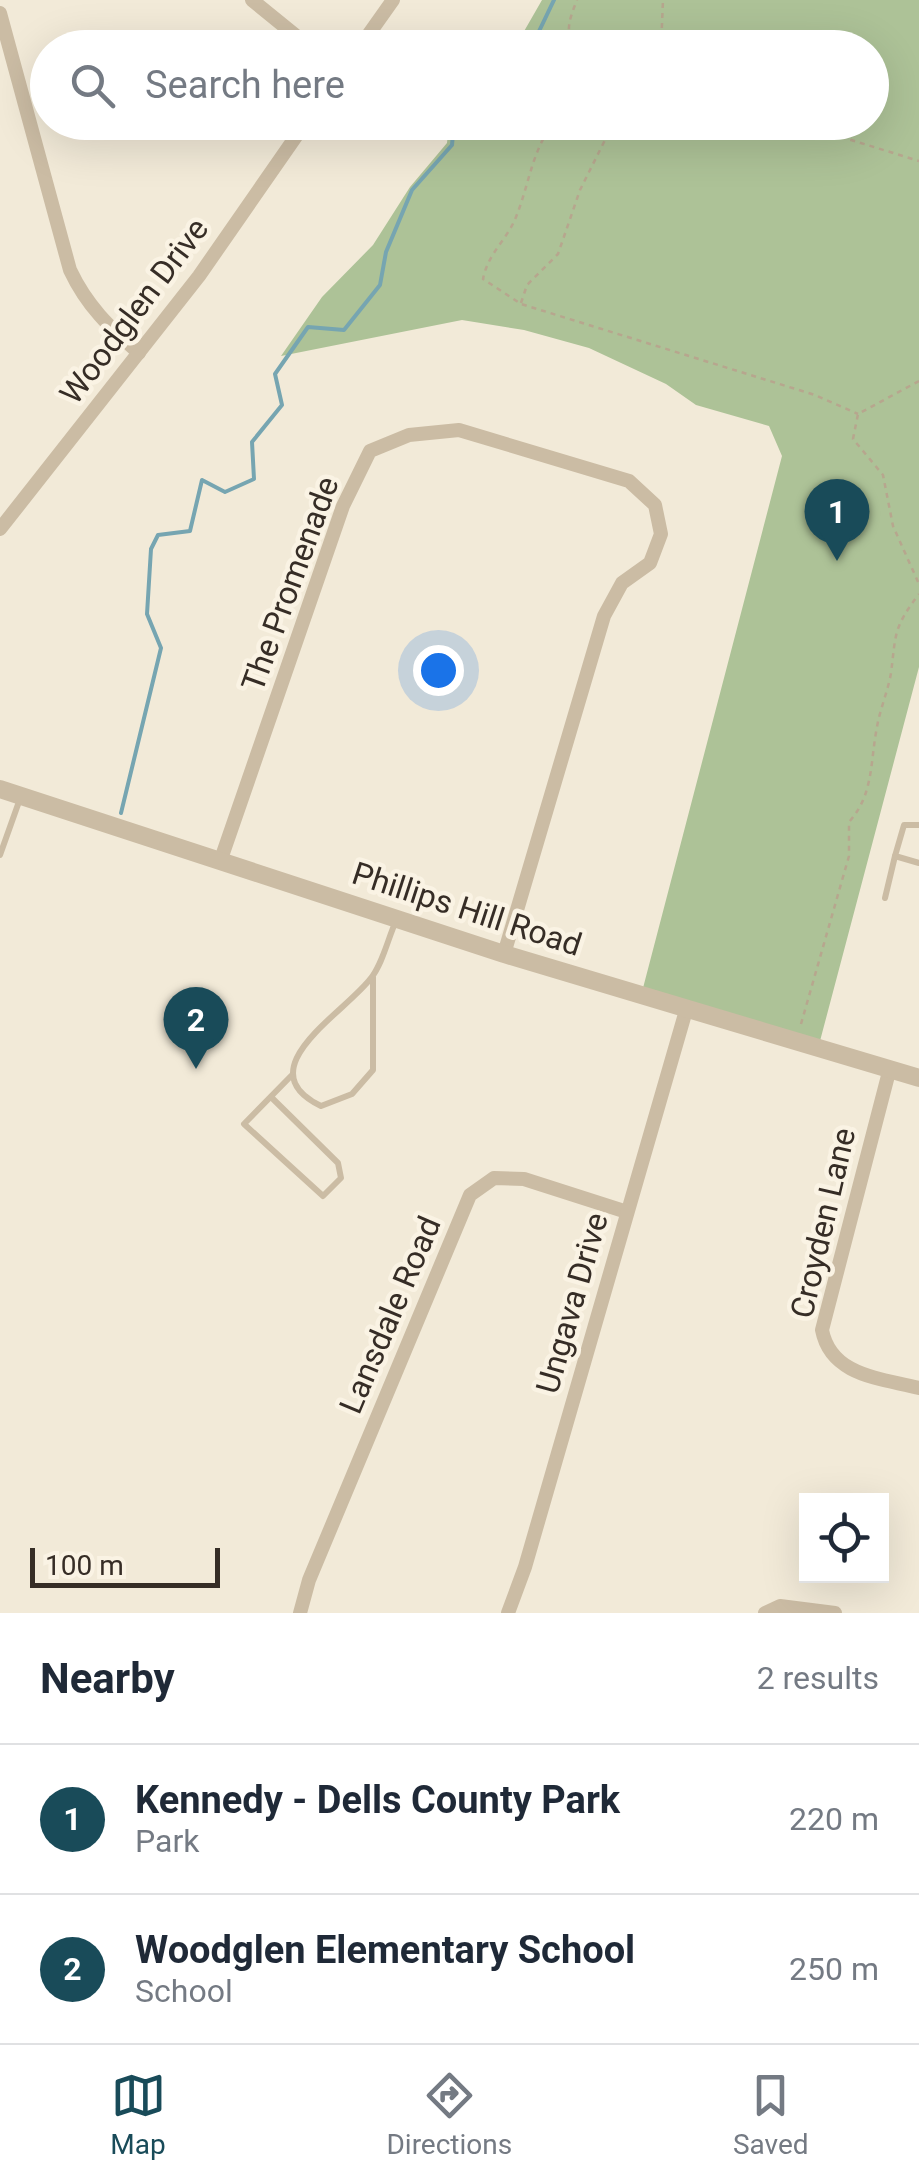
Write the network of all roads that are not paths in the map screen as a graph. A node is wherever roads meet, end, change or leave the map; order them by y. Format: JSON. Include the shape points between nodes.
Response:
{"nodes":[{"id":1,"x":252,"y":0,"type":"edge"},
{"id":2,"x":393,"y":0,"type":"edge"},
{"id":3,"x":0,"y":13,"type":"edge"},
{"id":4,"x":289,"y":30,"type":"edge"},
{"id":5,"x":372,"y":30,"type":"edge"},
{"id":6,"x":30,"y":123,"type":"edge"},
{"id":7,"x":35,"y":140,"type":"edge"},
{"id":8,"x":293,"y":140,"type":"edge"},
{"id":9,"x":139,"y":353,"type":"junction"},
{"id":10,"x":0,"y":529,"type":"edge"},
{"id":11,"x":0,"y":789,"type":"edge"},
{"id":12,"x":22,"y":795,"type":"junction"},
{"id":13,"x":919,"y":825,"type":"edge"},
{"id":14,"x":0,"y":855,"type":"edge"},
{"id":15,"x":895,"y":856,"type":"junction"},
{"id":16,"x":221,"y":859,"type":"junction"},
{"id":17,"x":919,"y":863,"type":"edge"},
{"id":18,"x":885,"y":898,"type":"dead end"},
{"id":19,"x":396,"y":919,"type":"junction"},
{"id":20,"x":504,"y":954,"type":"junction"},
{"id":21,"x":372,"y":977,"type":"junction"},
{"id":22,"x":686,"y":1007,"type":"junction"},
{"id":23,"x":890,"y":1068,"type":"junction"},
{"id":24,"x":291,"y":1076,"type":"junction"},
{"id":25,"x":919,"y":1078,"type":"edge"},
{"id":26,"x":270,"y":1097,"type":"junction"},
{"id":27,"x":627,"y":1212,"type":"junction"},
{"id":28,"x":919,"y":1388,"type":"edge"},
{"id":29,"x":300,"y":1613,"type":"edge"},
{"id":30,"x":508,"y":1613,"type":"edge"},
{"id":31,"x":765,"y":1613,"type":"edge"},
{"id":32,"x":835,"y":1613,"type":"edge"}],
"edges":[{"from":1,"to":4,"type":"street"},
{"from":2,"to":5,"type":"street"},
{"from":3,"to":6,"type":"street"},
{"from":7,"to":9,"type":"street","via":[[84,300]]},
{"from":8,"to":9,"type":"street","name":"Woodglen Drive"},
{"from":9,"to":10,"type":"street","name":"Woodglen Drive"},
{"from":11,"to":12,"type":"street","name":"Phillips Hill Road"},
{"from":12,"to":14,"type":"lane"},
{"from":12,"to":16,"type":"street","name":"Phillips Hill Road"},
{"from":13,"to":15,"type":"lane","via":[[904,825]]},
{"from":15,"to":17,"type":"lane"},
{"from":15,"to":18,"type":"lane"},
{"from":16,"to":19,"type":"street","name":"Phillips Hill Road"},
{"from":16,"to":20,"type":"street","name":"The Promenade","via":[[344,506],[370,451],[410,435],[459,430],[629,481],[654,505],[661,534],[650,563],[622,583],[604,616]]},
{"from":19,"to":20,"type":"street","name":"Phillips Hill Road"},
{"from":19,"to":21,"type":"lane"},
{"from":20,"to":22,"type":"street","name":"Phillips Hill Road"},
{"from":21,"to":24,"type":"lane","via":[[308,1042]]},
{"from":21,"to":24,"type":"lane","via":[[373,1070],[365,1080],[339,1103],[321,1106],[296,1089]]},
{"from":22,"to":23,"type":"street","name":"Phillips Hill Road"},
{"from":22,"to":27,"type":"street","name":"Ungava Drive"},
{"from":23,"to":25,"type":"street","name":"Phillips Hill Road"},
{"from":23,"to":28,"type":"street","name":"Croyden Lane","via":[[822,1330],[837,1363]]},
{"from":24,"to":26,"type":"lane"},
{"from":26,"to":26,"type":"lane","via":[[244,1124],[323,1196],[341,1178],[338,1163]]},
{"from":27,"to":29,"type":"street","name":"Lansdale Road","via":[[524,1179],[494,1178],[470,1195]]},
{"from":27,"to":30,"type":"street","name":"Ungava Drive"},
{"from":31,"to":32,"type":"street","via":[[780,1606]]}]}
